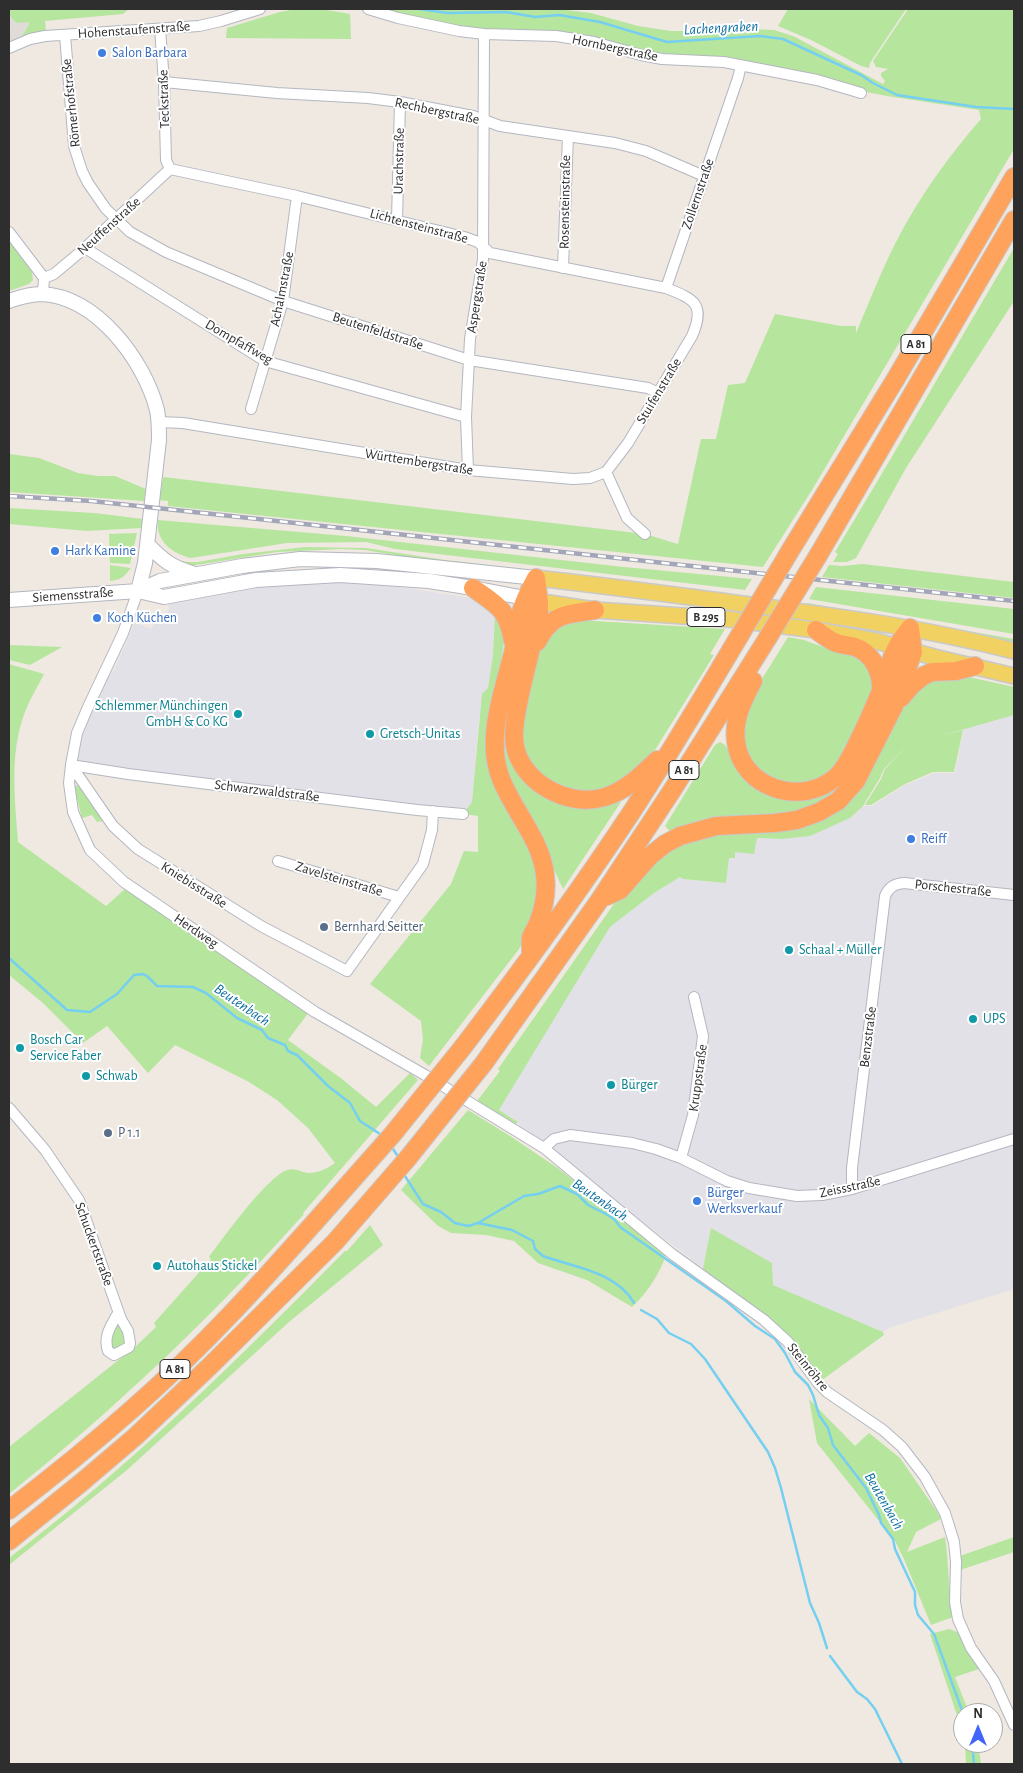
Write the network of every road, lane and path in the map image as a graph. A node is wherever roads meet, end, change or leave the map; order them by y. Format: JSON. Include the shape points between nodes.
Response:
{"nodes":[{"id":1,"x":260,"y":9,"type":"edge"},
{"id":2,"x":368,"y":9,"type":"edge"},
{"id":3,"x":160,"y":29,"type":"junction"},
{"id":4,"x":484,"y":34,"type":"junction"},
{"id":5,"x":65,"y":35,"type":"junction"},
{"id":6,"x":9,"y":48,"type":"edge"},
{"id":7,"x":741,"y":65,"type":"junction"},
{"id":8,"x":164,"y":82,"type":"junction"},
{"id":9,"x":861,"y":93,"type":"dead end"},
{"id":10,"x":400,"y":102,"type":"junction"},
{"id":11,"x":484,"y":120,"type":"junction"},
{"id":12,"x":568,"y":136,"type":"junction"},
{"id":13,"x":170,"y":169,"type":"junction"},
{"id":14,"x":704,"y":176,"type":"junction"},
{"id":15,"x":1014,"y":177,"type":"edge"},
{"id":16,"x":297,"y":196,"type":"junction"},
{"id":17,"x":116,"y":220,"type":"junction"},
{"id":18,"x":397,"y":220,"type":"junction"},
{"id":19,"x":1014,"y":220,"type":"edge"},
{"id":20,"x":9,"y":232,"type":"edge"},
{"id":21,"x":484,"y":247,"type":"junction"},
{"id":22,"x":85,"y":248,"type":"junction"},
{"id":23,"x":563,"y":268,"type":"junction"},
{"id":24,"x":44,"y":278,"type":"junction"},
{"id":25,"x":666,"y":288,"type":"junction"},
{"id":26,"x":43,"y":294,"type":"junction"},
{"id":27,"x":12,"y":298,"type":"edge"},
{"id":28,"x":283,"y":300,"type":"junction"},
{"id":29,"x":469,"y":360,"type":"junction"},
{"id":30,"x":266,"y":361,"type":"junction"},
{"id":31,"x":658,"y":393,"type":"junction"},
{"id":32,"x":251,"y":409,"type":"dead end"},
{"id":33,"x":466,"y":417,"type":"junction"},
{"id":34,"x":159,"y":422,"type":"junction"},
{"id":35,"x":468,"y":470,"type":"junction"},
{"id":36,"x":606,"y":472,"type":"junction"},
{"id":37,"x":645,"y":534,"type":"dead end"},
{"id":38,"x":148,"y":545,"type":"junction"},
{"id":39,"x":353,"y":559,"type":"junction"},
{"id":40,"x":197,"y":574,"type":"junction"},
{"id":41,"x":340,"y":575,"type":"junction"},
{"id":42,"x":536,"y":578,"type":"junction"},
{"id":43,"x":473,"y":588,"type":"junction"},
{"id":44,"x":138,"y":591,"type":"junction"},
{"id":45,"x":9,"y":600,"type":"edge"},
{"id":46,"x":532,"y":600,"type":"junction"},
{"id":47,"x":595,"y":610,"type":"junction"},
{"id":48,"x":910,"y":628,"type":"junction"},
{"id":49,"x":816,"y":630,"type":"junction"},
{"id":50,"x":772,"y":639,"type":"junction"},
{"id":51,"x":905,"y":649,"type":"junction"},
{"id":52,"x":522,"y":652,"type":"junction"},
{"id":53,"x":1014,"y":652,"type":"edge"},
{"id":54,"x":975,"y":666,"type":"junction"},
{"id":55,"x":1014,"y":676,"type":"edge"},
{"id":56,"x":881,"y":692,"type":"junction"},
{"id":57,"x":894,"y":706,"type":"junction"},
{"id":58,"x":676,"y":742,"type":"junction"},
{"id":59,"x":71,"y":765,"type":"junction"},
{"id":60,"x":432,"y":811,"type":"junction"},
{"id":61,"x":464,"y":814,"type":"dead end"},
{"id":62,"x":278,"y":860,"type":"dead end"},
{"id":63,"x":891,"y":886,"type":"joint"},
{"id":64,"x":1014,"y":895,"type":"edge"},
{"id":65,"x":399,"y":897,"type":"junction"},
{"id":66,"x":599,"y":900,"type":"junction"},
{"id":67,"x":531,"y":956,"type":"junction"},
{"id":68,"x":694,"y":997,"type":"dead end"},
{"id":69,"x":9,"y":1108,"type":"edge"},
{"id":70,"x":1014,"y":1139,"type":"edge"},
{"id":71,"x":544,"y":1148,"type":"junction"},
{"id":72,"x":681,"y":1158,"type":"junction"},
{"id":73,"x":852,"y":1189,"type":"junction"},
{"id":74,"x":118,"y":1313,"type":"dead end"},
{"id":75,"x":9,"y":1510,"type":"edge"},
{"id":76,"x":9,"y":1541,"type":"edge"},
{"id":77,"x":1014,"y":1726,"type":"edge"}],
"edges":[{"from":1,"to":3,"type":"street","name":"Hohenstaufenstraße","via":[[199,26]]},
{"from":2,"to":4,"type":"street","name":"Hornbergstraße","via":[[430,26]]},
{"from":3,"to":5,"type":"street","name":"Hohenstaufenstraße"},
{"from":3,"to":8,"type":"street","name":"Teckstraße"},
{"from":4,"to":7,"type":"street","name":"Hornbergstraße","via":[[556,36],[641,55]]},
{"from":4,"to":11,"type":"street","name":"Aspergstraße"},
{"from":5,"to":6,"type":"street","name":"Hohenstaufenstraße","via":[[30,39]]},
{"from":5,"to":17,"type":"street","name":"Römerhofstraße","via":[[74,146],[88,183]]},
{"from":7,"to":9,"type":"street","name":"Hornbergstraße","via":[[817,80]]},
{"from":7,"to":14,"type":"street","name":"Zollernstraße"},
{"from":8,"to":10,"type":"street","name":"Rechbergstraße"},
{"from":8,"to":13,"type":"street","name":"Teckstraße","via":[[166,160]]},
{"from":10,"to":11,"type":"street","name":"Rechbergstraße"},
{"from":10,"to":18,"type":"street","name":"Urachstraße"},
{"from":11,"to":12,"type":"street","name":"Rechbergstraße","via":[[500,126]]},
{"from":11,"to":21,"type":"street","name":"Aspergstraße"},
{"from":12,"to":14,"type":"street","name":"Rechbergstraße","via":[[646,151]]},
{"from":12,"to":23,"type":"street","name":"Rosensteinstraße"},
{"from":13,"to":16,"type":"street","name":"Lichtensteinstraße"},
{"from":13,"to":17,"type":"street","name":"Neuffenstraße"},
{"from":14,"to":25,"type":"street","name":"Zollernstraße"},
{"from":15,"to":58,"type":"highway","number":"A 81","bridge":true},
{"from":16,"to":18,"type":"street","name":"Lichtensteinstraße"},
{"from":16,"to":28,"type":"street","name":"Achalmstraße"},
{"from":17,"to":22,"type":"street","name":"Neuffenstraße"},
{"from":17,"to":28,"type":"street","name":"Beutenfeldstraße","via":[[130,232],[166,252]]},
{"from":18,"to":21,"type":"street","name":"Lichtensteinstraße","via":[[464,237]]},
{"from":19,"to":50,"type":"highway","number":"A 81","bridge":true,"via":[[837,523],[824,554]]},
{"from":20,"to":24,"type":"street"},
{"from":21,"to":23,"type":"street","name":"Lichtensteinstraße","via":[[490,253]]},
{"from":21,"to":29,"type":"street","name":"Aspergstraße"},
{"from":22,"to":24,"type":"street","name":"Neuffenstraße","via":[[54,274]]},
{"from":22,"to":30,"type":"street","name":"Dompfaffweg"},
{"from":23,"to":25,"type":"street","name":"Lichtensteinstraße"},
{"from":24,"to":26,"type":"street"},
{"from":25,"to":31,"type":"street","name":"Stuifenstraße","via":[[692,300],[699,318]]},
{"from":26,"to":27,"type":"main road"},
{"from":26,"to":34,"type":"main road","via":[[86,308],[110,329],[140,371]]},
{"from":28,"to":29,"type":"street","name":"Beutenfeldstraße"},
{"from":28,"to":30,"type":"street","name":"Achalmstraße"},
{"from":29,"to":31,"type":"street","name":"Beutenfeldstraße","via":[[648,388]]},
{"from":29,"to":33,"type":"street","name":"Aspergstraße"},
{"from":30,"to":32,"type":"street","name":"Achalmstraße"},
{"from":30,"to":33,"type":"street","name":"Dompfaffweg"},
{"from":31,"to":36,"type":"street","name":"Stuifenstraße"},
{"from":33,"to":35,"type":"street","name":"Aspergstraße"},
{"from":34,"to":35,"type":"street","name":"Württembergstraße","via":[[183,423]]},
{"from":34,"to":38,"type":"main road"},
{"from":35,"to":36,"type":"street","name":"Württembergstraße","via":[[573,479],[590,478]]},
{"from":36,"to":37,"type":"street","via":[[627,518]]},
{"from":38,"to":40,"type":"main road","via":[[176,569]]},
{"from":38,"to":44,"type":"main road"},
{"from":39,"to":40,"type":"main road","via":[[300,559]]},
{"from":39,"to":41,"type":"main road","via":[[351,569]]},
{"from":39,"to":42,"type":"main road"},
{"from":40,"to":44,"type":"main road","via":[[160,581]]},
{"from":41,"to":43,"type":"main road"},
{"from":41,"to":44,"type":"main road","via":[[256,580],[164,597]]},
{"from":42,"to":46,"type":"highway"},
{"from":42,"to":48,"type":"main road","number":"B 295","via":[[773,606]]},
{"from":43,"to":46,"type":"main road"},
{"from":43,"to":52,"type":"highway","via":[[504,613]]},
{"from":44,"to":45,"type":"main road","name":"Siemensstraße"},
{"from":44,"to":59,"type":"street","name":"Herdweg","via":[[123,633],[77,734]]},
{"from":46,"to":47,"type":"main road","number":"B 295"},
{"from":46,"to":52,"type":"highway","via":[[537,620]]},
{"from":47,"to":49,"type":"main road","number":"B 295","via":[[728,619]]},
{"from":47,"to":52,"type":"highway","via":[[556,618]]},
{"from":48,"to":51,"type":"highway","number":"A 81"},
{"from":48,"to":53,"type":"main road","number":"B 295"},
{"from":49,"to":51,"type":"main road","number":"B 295"},
{"from":49,"to":56,"type":"highway","via":[[832,641],[857,648],[868,655],[880,675]]},
{"from":50,"to":56,"type":"highway","number":"A 81","via":[[736,718],[739,755],[754,777],[766,785],[801,793],[835,778],[853,753]]},
{"from":50,"to":66,"type":"highway","number":"A 81"},
{"from":51,"to":54,"type":"main road","number":"B 295"},
{"from":51,"to":56,"type":"highway","number":"A 81"},
{"from":51,"to":57,"type":"highway"},
{"from":52,"to":58,"type":"highway","via":[[514,736],[517,753],[526,770],[547,788],[562,796],[591,800],[604,798],[617,793],[638,777]]},
{"from":52,"to":67,"type":"highway","via":[[497,719],[495,751],[500,779],[536,844],[545,875],[546,893],[531,937]]},
{"from":54,"to":55,"type":"main road","number":"B 295"},
{"from":54,"to":57,"type":"highway","via":[[923,676]]},
{"from":57,"to":66,"type":"highway","via":[[856,781],[838,801],[797,820],[716,826],[680,836],[650,856],[620,890]]},
{"from":58,"to":67,"type":"highway","number":"A 81","via":[[599,861]]},
{"from":59,"to":60,"type":"street","name":"Schwarzwaldstraße"},
{"from":59,"to":65,"type":"street","name":"Kniebisstraße","via":[[113,826],[138,849],[261,926],[347,970]]},
{"from":59,"to":71,"type":"street","name":"Herdweg","via":[[69,783],[79,829],[90,850],[124,882],[315,1012]]},
{"from":60,"to":61,"type":"street","name":"Schwarzwaldstraße"},
{"from":60,"to":65,"type":"street","via":[[432,830],[423,864]]},
{"from":62,"to":65,"type":"street","name":"Zavelsteinstraße"},
{"from":63,"to":64,"type":"street","name":"Porschestraße","via":[[904,883]]},
{"from":63,"to":73,"type":"street","name":"Benzstraße","via":[[885,896]]},
{"from":66,"to":76,"type":"highway","number":"A 81","bridge":true,"via":[[484,1063],[335,1242],[136,1436]]},
{"from":67,"to":75,"type":"highway","number":"A 81","bridge":true,"via":[[392,1135],[229,1317],[86,1448]]},
{"from":68,"to":72,"type":"street","name":"Kruppstraße","via":[[703,1036],[693,1115]]},
{"from":69,"to":74,"type":"street","name":"Schuckertstraße","via":[[45,1150],[79,1200]]},
{"from":70,"to":73,"type":"street","name":"Zeissstraße"},
{"from":71,"to":72,"type":"street","name":"Zeissstraße","via":[[554,1139],[570,1136],[632,1143]]},
{"from":71,"to":77,"type":"street","name":"Steinröhre","via":[[672,1254],[764,1320],[788,1342],[827,1392],[883,1430],[912,1457],[936,1494],[954,1542],[958,1619],[970,1648],[989,1674]]},
{"from":72,"to":73,"type":"street","name":"Zeissstraße","via":[[726,1181],[772,1193],[822,1195]]}]}
